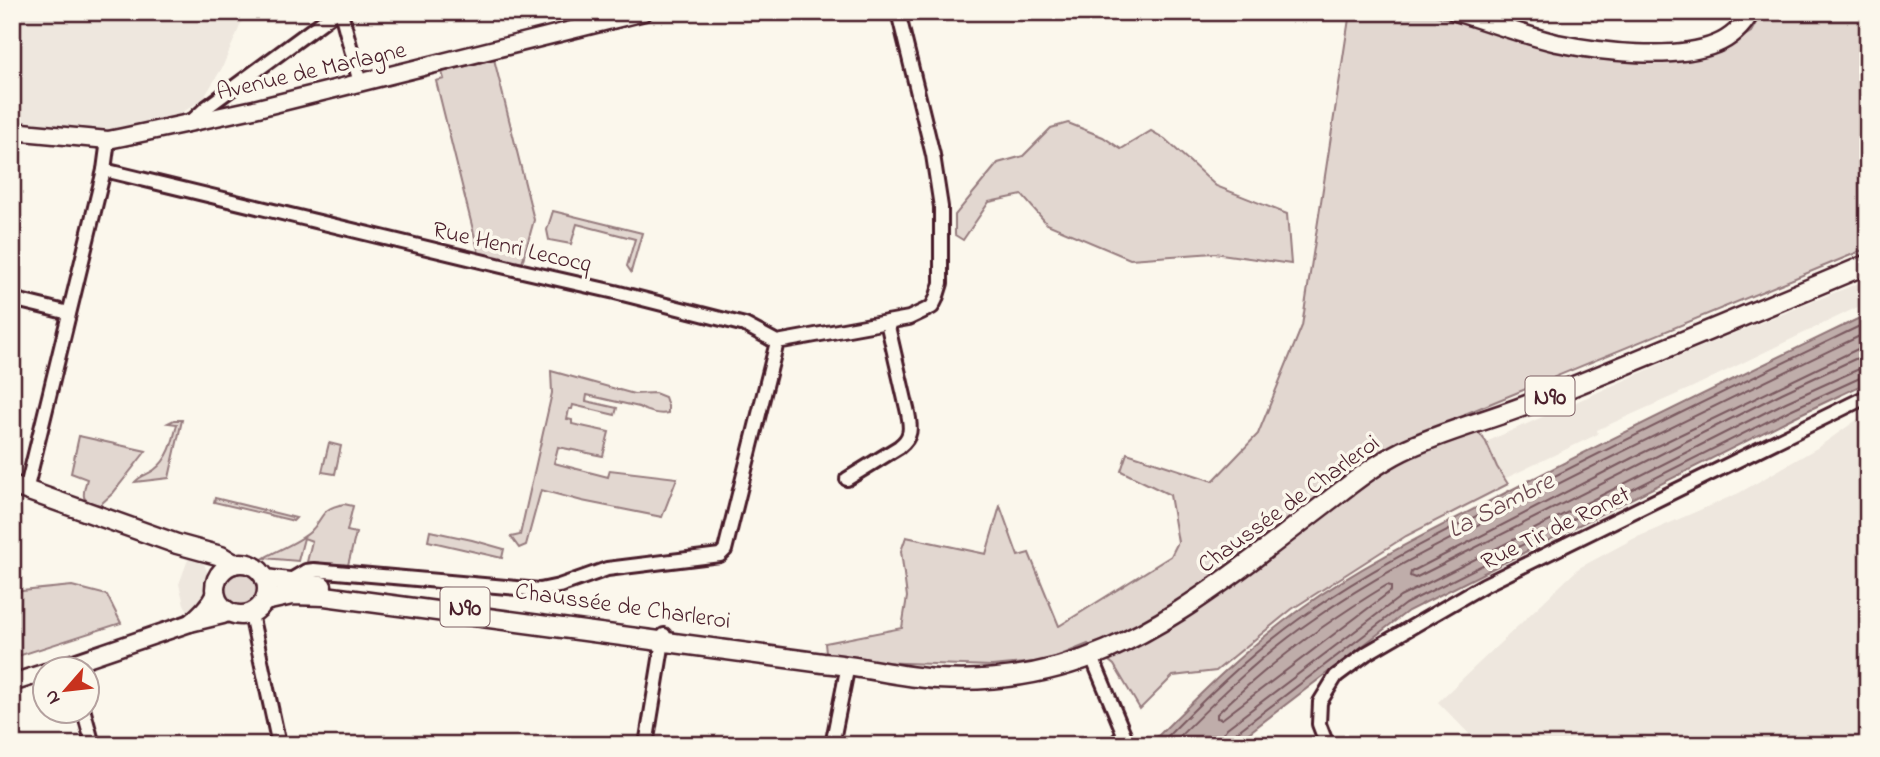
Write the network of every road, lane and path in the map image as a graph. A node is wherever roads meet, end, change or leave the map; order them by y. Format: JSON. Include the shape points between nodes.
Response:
{"nodes":[{"id":1,"x":336,"y":12,"type":"edge"},
{"id":2,"x":341,"y":12,"type":"edge"},
{"id":3,"x":644,"y":12,"type":"edge"},
{"id":4,"x":898,"y":12,"type":"edge"},
{"id":5,"x":1455,"y":12,"type":"edge"},
{"id":6,"x":1751,"y":12,"type":"edge"},
{"id":7,"x":360,"y":83,"type":"junction"},
{"id":8,"x":192,"y":121,"type":"junction"},
{"id":9,"x":12,"y":131,"type":"edge"},
{"id":10,"x":108,"y":140,"type":"junction"},
{"id":11,"x":104,"y":170,"type":"junction"},
{"id":12,"x":1868,"y":264,"type":"edge"},
{"id":13,"x":12,"y":299,"type":"edge"},
{"id":14,"x":69,"y":313,"type":"junction"},
{"id":15,"x":887,"y":322,"type":"junction"},
{"id":16,"x":777,"y":342,"type":"junction"},
{"id":17,"x":1868,"y":396,"type":"edge"},
{"id":18,"x":847,"y":479,"type":"dead end"},
{"id":19,"x":19,"y":488,"type":"edge"},
{"id":20,"x":177,"y":544,"type":"junction"},
{"id":21,"x":234,"y":564,"type":"junction"},
{"id":22,"x":265,"y":579,"type":"junction"},
{"id":23,"x":289,"y":581,"type":"junction"},
{"id":24,"x":216,"y":586,"type":"junction"},
{"id":25,"x":265,"y":601,"type":"junction"},
{"id":26,"x":228,"y":612,"type":"junction"},
{"id":27,"x":251,"y":614,"type":"junction"},
{"id":28,"x":190,"y":623,"type":"junction"},
{"id":29,"x":664,"y":638,"type":"junction"},
{"id":30,"x":99,"y":656,"type":"edge"},
{"id":31,"x":1092,"y":657,"type":"junction"},
{"id":32,"x":848,"y":665,"type":"junction"},
{"id":33,"x":32,"y":677,"type":"edge"},
{"id":34,"x":12,"y":683,"type":"edge"},
{"id":35,"x":88,"y":726,"type":"edge"},
{"id":36,"x":93,"y":745,"type":"edge"},
{"id":37,"x":279,"y":745,"type":"edge"},
{"id":38,"x":646,"y":745,"type":"edge"},
{"id":39,"x":832,"y":745,"type":"edge"},
{"id":40,"x":1114,"y":745,"type":"edge"},
{"id":41,"x":1328,"y":745,"type":"edge"}],
"edges":[{"from":1,"to":8,"type":"street"},
{"from":2,"to":7,"type":"street"},
{"from":3,"to":7,"type":"main road","name":"Avenue de Marlagne"},
{"from":4,"to":15,"type":"street","via":[[933,155],[941,207],[941,283],[932,307]]},
{"from":5,"to":6,"type":"main road","via":[[1556,43],[1645,54],[1716,44],[1738,30]]},
{"from":7,"to":8,"type":"main road","name":"Avenue de Marlagne"},
{"from":8,"to":10,"type":"main road","name":"Avenue de Marlagne"},
{"from":9,"to":10,"type":"main road","name":"Avenue de Marlagne"},
{"from":10,"to":11,"type":"street"},
{"from":11,"to":14,"type":"street"},
{"from":11,"to":16,"type":"street","name":"Rue Henri Lecocq","via":[[746,325]]},
{"from":12,"to":31,"type":"main road","name":"Chaussée de Charleroi","number":"N90","via":[[1388,458],[1184,609]]},
{"from":13,"to":14,"type":"street"},
{"from":14,"to":19,"type":"street"},
{"from":15,"to":16,"type":"street"},
{"from":15,"to":18,"type":"street","via":[[910,436]]},
{"from":16,"to":23,"type":"street","via":[[725,550],[720,555],[607,569],[540,590],[314,570]]},
{"from":17,"to":41,"type":"street","name":"Rue Tir de Ronet","via":[[1484,585],[1367,653],[1336,676],[1320,702],[1319,724]]},
{"from":19,"to":20,"type":"main road","number":"N90"},
{"from":20,"to":21,"type":"main road","number":"N90"},
{"from":20,"to":24,"type":"main road","number":"N90","via":[[210,564]]},
{"from":21,"to":22,"type":"main road","number":"N90","via":[[250,565]]},
{"from":21,"to":24,"type":"main road","via":[[227,567]]},
{"from":22,"to":23,"type":"main road","name":"Chaussée de Charleroi","number":"N90"},
{"from":22,"to":25,"type":"main road"},
{"from":23,"to":29,"type":"main road","name":"Chaussée de Charleroi","number":"N90"},
{"from":24,"to":26,"type":"main road","number":"N90"},
{"from":24,"to":28,"type":"main road","via":[[200,615]]},
{"from":25,"to":27,"type":"main road"},
{"from":25,"to":29,"type":"main road","name":"Chaussée de Charleroi","number":"N90","via":[[308,594]]},
{"from":26,"to":27,"type":"main road"},
{"from":26,"to":28,"type":"main road"},
{"from":27,"to":37,"type":"street"},
{"from":28,"to":30,"type":"main road"},
{"from":29,"to":32,"type":"main road","name":"Chaussée de Charleroi","number":"N90"},
{"from":29,"to":38,"type":"street"},
{"from":31,"to":32,"type":"main road","name":"Chaussée de Charleroi","number":"N90","via":[[1028,674],[961,680]]},
{"from":31,"to":40,"type":"street","via":[[1124,734]]},
{"from":32,"to":39,"type":"street"},
{"from":33,"to":34,"type":"main road"},
{"from":35,"to":36,"type":"street"}]}
